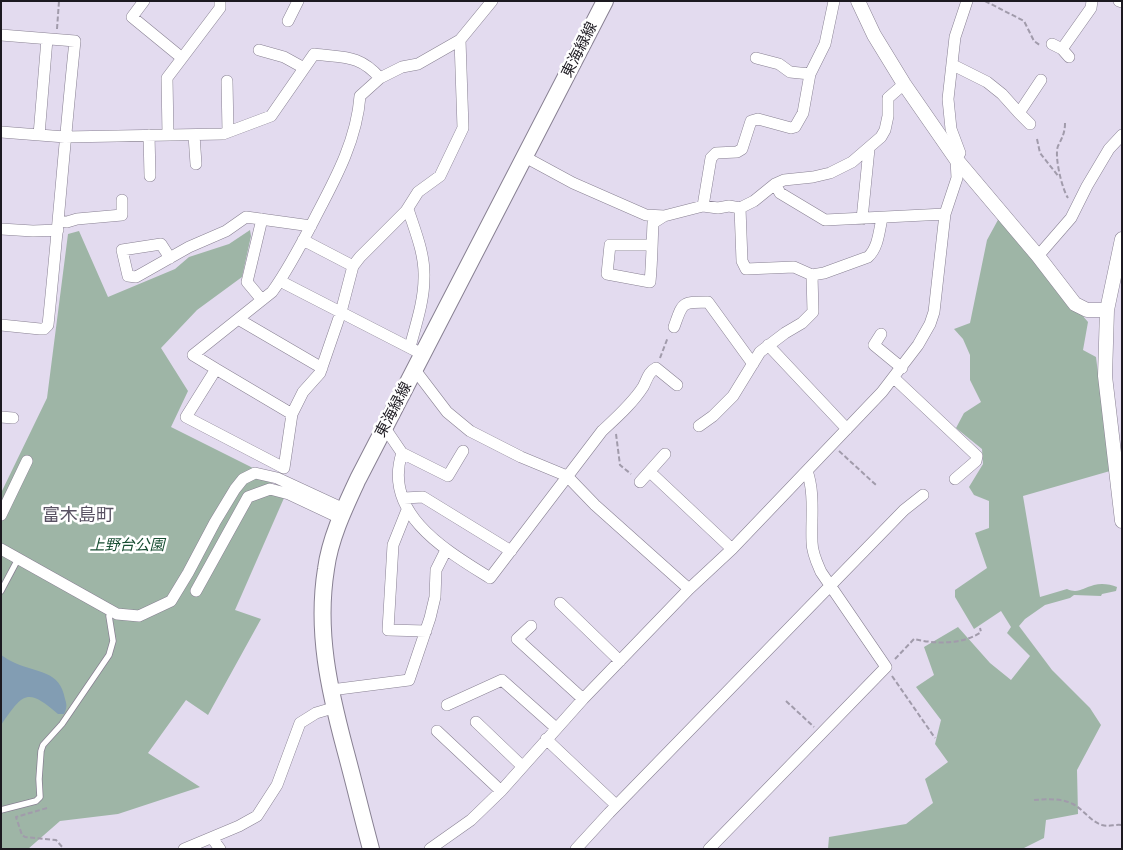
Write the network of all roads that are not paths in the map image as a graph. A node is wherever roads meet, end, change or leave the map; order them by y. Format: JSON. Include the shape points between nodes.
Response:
{"nodes":[{"id":1,"x":144,"y":1,"type":"edge"},
{"id":2,"x":220,"y":1,"type":"edge"},
{"id":3,"x":298,"y":1,"type":"edge"},
{"id":4,"x":492,"y":1,"type":"edge"},
{"id":5,"x":605,"y":1,"type":"edge"},
{"id":6,"x":834,"y":1,"type":"edge"},
{"id":7,"x":858,"y":1,"type":"edge"},
{"id":8,"x":967,"y":1,"type":"edge"},
{"id":9,"x":1092,"y":1,"type":"edge"},
{"id":10,"x":288,"y":21,"type":"dead end"},
{"id":11,"x":1,"y":35,"type":"edge"},
{"id":12,"x":52,"y":39,"type":"junction"},
{"id":13,"x":460,"y":40,"type":"junction"},
{"id":14,"x":259,"y":50,"type":"dead end"},
{"id":15,"x":1061,"y":50,"type":"road end"},
{"id":16,"x":182,"y":58,"type":"junction"},
{"id":17,"x":756,"y":58,"type":"dead end"},
{"id":18,"x":953,"y":65,"type":"junction"},
{"id":19,"x":304,"y":68,"type":"junction"},
{"id":20,"x":810,"y":74,"type":"junction"},
{"id":21,"x":380,"y":78,"type":"junction"},
{"id":22,"x":1041,"y":80,"type":"dead end"},
{"id":23,"x":227,"y":81,"type":"dead end"},
{"id":24,"x":904,"y":84,"type":"junction"},
{"id":25,"x":1019,"y":113,"type":"junction"},
{"id":26,"x":1030,"y":124,"type":"dead end"},
{"id":27,"x":1,"y":132,"type":"edge"},
{"id":28,"x":228,"y":132,"type":"junction"},
{"id":29,"x":194,"y":134,"type":"junction"},
{"id":30,"x":39,"y":135,"type":"junction"},
{"id":31,"x":148,"y":135,"type":"junction"},
{"id":32,"x":168,"y":135,"type":"junction"},
{"id":33,"x":1122,"y":135,"type":"edge"},
{"id":34,"x":65,"y":137,"type":"junction"},
{"id":35,"x":869,"y":149,"type":"junction"},
{"id":36,"x":525,"y":157,"type":"junction"},
{"id":37,"x":956,"y":159,"type":"junction"},
{"id":38,"x":196,"y":164,"type":"dead end"},
{"id":39,"x":150,"y":176,"type":"dead end"},
{"id":40,"x":775,"y":184,"type":"junction"},
{"id":41,"x":122,"y":200,"type":"dead end"},
{"id":42,"x":703,"y":206,"type":"junction"},
{"id":43,"x":740,"y":208,"type":"junction"},
{"id":44,"x":408,"y":209,"type":"junction"},
{"id":45,"x":945,"y":214,"type":"junction"},
{"id":46,"x":664,"y":216,"type":"junction"},
{"id":47,"x":882,"y":218,"type":"junction"},
{"id":48,"x":262,"y":219,"type":"junction"},
{"id":49,"x":862,"y":219,"type":"junction"},
{"id":50,"x":58,"y":226,"type":"junction"},
{"id":51,"x":311,"y":226,"type":"junction"},
{"id":52,"x":1,"y":228,"type":"edge"},
{"id":53,"x":1122,"y":239,"type":"edge"},
{"id":54,"x":303,"y":240,"type":"junction"},
{"id":55,"x":652,"y":245,"type":"junction"},
{"id":56,"x":1038,"y":256,"type":"junction"},
{"id":57,"x":170,"y":258,"type":"dead end"},
{"id":58,"x":353,"y":266,"type":"junction"},
{"id":59,"x":812,"y":275,"type":"junction"},
{"id":60,"x":280,"y":281,"type":"junction"},
{"id":61,"x":262,"y":300,"type":"junction"},
{"id":62,"x":1107,"y":310,"type":"junction"},
{"id":63,"x":341,"y":312,"type":"junction"},
{"id":64,"x":238,"y":319,"type":"junction"},
{"id":65,"x":1,"y":325,"type":"edge"},
{"id":66,"x":674,"y":327,"type":"road end"},
{"id":67,"x":881,"y":334,"type":"dead end"},
{"id":68,"x":768,"y":345,"type":"junction"},
{"id":69,"x":416,"y":351,"type":"junction"},
{"id":70,"x":753,"y":364,"type":"junction"},
{"id":71,"x":322,"y":368,"type":"junction"},
{"id":72,"x":902,"y":368,"type":"junction"},
{"id":73,"x":216,"y":369,"type":"junction"},
{"id":74,"x":415,"y":370,"type":"junction"},
{"id":75,"x":894,"y":378,"type":"junction"},
{"id":76,"x":678,"y":384,"type":"dead end"},
{"id":77,"x":292,"y":414,"type":"junction"},
{"id":78,"x":699,"y":426,"type":"dead end"},
{"id":79,"x":385,"y":428,"type":"junction"},
{"id":80,"x":847,"y":429,"type":"junction"},
{"id":81,"x":463,"y":451,"type":"dead end"},
{"id":82,"x":402,"y":453,"type":"junction"},
{"id":83,"x":665,"y":454,"type":"dead end"},
{"id":84,"x":27,"y":461,"type":"dead end"},
{"id":85,"x":807,"y":471,"type":"junction"},
{"id":86,"x":650,"y":472,"type":"junction"},
{"id":87,"x":567,"y":476,"type":"junction"},
{"id":88,"x":955,"y":480,"type":"dead end"},
{"id":89,"x":640,"y":482,"type":"road end"},
{"id":90,"x":923,"y":494,"type":"dead end"},
{"id":91,"x":404,"y":498,"type":"junction"},
{"id":92,"x":407,"y":510,"type":"junction"},
{"id":93,"x":342,"y":514,"type":"junction"},
{"id":94,"x":1,"y":515,"type":"edge"},
{"id":95,"x":1122,"y":521,"type":"edge"},
{"id":96,"x":1,"y":549,"type":"edge"},
{"id":97,"x":732,"y":549,"type":"junction"},
{"id":98,"x":446,"y":550,"type":"junction"},
{"id":99,"x":510,"y":551,"type":"junction"},
{"id":100,"x":18,"y":559,"type":"junction"},
{"id":101,"x":831,"y":587,"type":"junction"},
{"id":102,"x":689,"y":589,"type":"junction"},
{"id":103,"x":1,"y":591,"type":"edge"},
{"id":104,"x":196,"y":592,"type":"dead end"},
{"id":105,"x":560,"y":603,"type":"dead end"},
{"id":106,"x":111,"y":611,"type":"junction"},
{"id":107,"x":531,"y":626,"type":"dead end"},
{"id":108,"x":426,"y":631,"type":"junction"},
{"id":109,"x":620,"y":661,"type":"junction"},
{"id":110,"x":331,"y":690,"type":"junction"},
{"id":111,"x":583,"y":699,"type":"junction"},
{"id":112,"x":448,"y":705,"type":"dead end"},
{"id":113,"x":334,"y":708,"type":"junction"},
{"id":114,"x":476,"y":722,"type":"dead end"},
{"id":115,"x":556,"y":728,"type":"junction"},
{"id":116,"x":437,"y":731,"type":"dead end"},
{"id":117,"x":546,"y":739,"type":"junction"},
{"id":118,"x":522,"y":766,"type":"junction"},
{"id":119,"x":501,"y":791,"type":"junction"},
{"id":120,"x":616,"y":805,"type":"junction"},
{"id":121,"x":1,"y":810,"type":"edge"},
{"id":122,"x":212,"y":838,"type":"junction"},
{"id":123,"x":184,"y":849,"type":"edge"},
{"id":124,"x":220,"y":849,"type":"edge"},
{"id":125,"x":371,"y":849,"type":"edge"},
{"id":126,"x":430,"y":849,"type":"edge"},
{"id":127,"x":576,"y":849,"type":"edge"},
{"id":128,"x":710,"y":849,"type":"edge"}],
"edges":[{"from":1,"to":16,"type":"street","via":[[132,17]]},
{"from":2,"to":16,"type":"street","via":[[220,8]]},
{"from":3,"to":10,"type":"street"},
{"from":4,"to":13,"type":"street"},
{"from":5,"to":36,"type":"main road","name":"東海緑線"},
{"from":6,"to":20,"type":"street","via":[[825,44]]},
{"from":7,"to":24,"type":"street"},
{"from":8,"to":18,"type":"street","via":[[956,37]]},
{"from":9,"to":15,"type":"street","via":[[1092,8]]},
{"from":11,"to":12,"type":"street"},
{"from":12,"to":30,"type":"street"},
{"from":12,"to":34,"type":"street","via":[[75,41]]},
{"from":13,"to":21,"type":"street","via":[[418,64],[402,67]]},
{"from":13,"to":44,"type":"street","via":[[463,128],[440,176],[418,192]]},
{"from":14,"to":19,"type":"street","via":[[284,57]]},
{"from":16,"to":32,"type":"street","via":[[167,78]]},
{"from":17,"to":20,"type":"street","via":[[779,64],[790,72]]},
{"from":18,"to":25,"type":"street","via":[[987,82]]},
{"from":18,"to":37,"type":"street","via":[[949,116],[960,153]]},
{"from":19,"to":21,"type":"street","via":[[314,54],[358,60]]},
{"from":19,"to":28,"type":"street","via":[[271,116]]},
{"from":20,"to":42,"type":"street","via":[[803,113],[795,127],[758,119],[751,121],[742,149],[716,153],[711,158]]},
{"from":21,"to":51,"type":"street","via":[[360,96],[359,113],[341,166]]},
{"from":22,"to":25,"type":"street"},
{"from":23,"to":28,"type":"street"},
{"from":24,"to":35,"type":"street","via":[[888,98],[885,130]]},
{"from":24,"to":37,"type":"street"},
{"from":25,"to":26,"type":"street"},
{"from":27,"to":30,"type":"street"},
{"from":28,"to":29,"type":"street"},
{"from":29,"to":32,"type":"street"},
{"from":29,"to":38,"type":"street"},
{"from":30,"to":34,"type":"street"},
{"from":31,"to":32,"type":"street"},
{"from":31,"to":34,"type":"street"},
{"from":31,"to":39,"type":"street"},
{"from":33,"to":56,"type":"street","via":[[1109,149],[1071,218]]},
{"from":34,"to":50,"type":"street"},
{"from":35,"to":40,"type":"street","via":[[830,173]]},
{"from":35,"to":49,"type":"street"},
{"from":36,"to":46,"type":"street","via":[[646,216]]},
{"from":36,"to":69,"type":"main road","name":"東海緑線"},
{"from":37,"to":45,"type":"street","via":[[956,178]]},
{"from":37,"to":56,"type":"street"},
{"from":40,"to":43,"type":"street"},
{"from":40,"to":49,"type":"street","via":[[780,193],[825,220]]},
{"from":41,"to":50,"type":"street","via":[[122,215],[77,218]]},
{"from":42,"to":43,"type":"street"},
{"from":42,"to":46,"type":"street"},
{"from":43,"to":59,"type":"street","via":[[742,261],[746,269],[794,267]]},
{"from":44,"to":58,"type":"street"},
{"from":44,"to":69,"type":"street","via":[[418,239],[424,276]]},
{"from":45,"to":47,"type":"street"},
{"from":45,"to":72,"type":"street","via":[[934,312]]},
{"from":46,"to":55,"type":"street","via":[[652,223]]},
{"from":47,"to":49,"type":"street"},
{"from":47,"to":59,"type":"street","via":[[876,245],[868,257]]},
{"from":48,"to":51,"type":"street"},
{"from":48,"to":57,"type":"street","via":[[246,217],[226,231]]},
{"from":48,"to":61,"type":"street","via":[[247,282]]},
{"from":50,"to":52,"type":"street","via":[[32,231]]},
{"from":50,"to":65,"type":"street","via":[[48,325],[40,329]]},
{"from":51,"to":54,"type":"street"},
{"from":53,"to":62,"type":"street"},
{"from":54,"to":58,"type":"street"},
{"from":54,"to":60,"type":"street"},
{"from":55,"to":55,"type":"street","via":[[650,282],[607,274],[610,245]]},
{"from":56,"to":62,"type":"street","via":[[1075,304],[1087,310]]},
{"from":58,"to":63,"type":"street"},
{"from":59,"to":68,"type":"street","via":[[812,312],[802,324]]},
{"from":60,"to":61,"type":"street"},
{"from":60,"to":63,"type":"street"},
{"from":61,"to":64,"type":"street"},
{"from":62,"to":95,"type":"street","via":[[1105,376]]},
{"from":63,"to":69,"type":"street"},
{"from":63,"to":71,"type":"street"},
{"from":64,"to":71,"type":"street"},
{"from":64,"to":73,"type":"street","via":[[193,356]]},
{"from":66,"to":70,"type":"street","via":[[682,306],[689,302],[708,302]]},
{"from":67,"to":72,"type":"street","via":[[874,345]]},
{"from":68,"to":70,"type":"street"},
{"from":68,"to":80,"type":"street"},
{"from":69,"to":74,"type":"main road","name":"東海緑線"},
{"from":70,"to":78,"type":"street","via":[[733,396]]},
{"from":71,"to":77,"type":"street","via":[[303,392]]},
{"from":72,"to":75,"type":"street"},
{"from":73,"to":77,"type":"street"},
{"from":73,"to":77,"type":"street","via":[[186,417],[284,468]]},
{"from":74,"to":79,"type":"main road","name":"東海緑線"},
{"from":74,"to":87,"type":"street","via":[[447,412],[470,431]]},
{"from":75,"to":80,"type":"street"},
{"from":75,"to":88,"type":"street","via":[[977,456],[976,461]]},
{"from":76,"to":87,"type":"street","via":[[656,368],[651,371],[642,388]]},
{"from":79,"to":82,"type":"street"},
{"from":79,"to":93,"type":"main road","name":"東海緑線"},
{"from":80,"to":85,"type":"street"},
{"from":81,"to":82,"type":"street","via":[[448,476]]},
{"from":82,"to":91,"type":"street","via":[[398,464]]},
{"from":83,"to":86,"type":"street"},
{"from":84,"to":94,"type":"street"},
{"from":85,"to":97,"type":"street"},
{"from":85,"to":101,"type":"street","via":[[811,486],[815,558]]},
{"from":86,"to":89,"type":"street"},
{"from":86,"to":97,"type":"street"},
{"from":87,"to":99,"type":"street"},
{"from":87,"to":102,"type":"street"},
{"from":90,"to":101,"type":"street"},
{"from":91,"to":92,"type":"street"},
{"from":91,"to":99,"type":"street","via":[[423,497]]},
{"from":92,"to":98,"type":"street","via":[[423,530]]},
{"from":92,"to":108,"type":"street","via":[[393,545],[388,630]]},
{"from":93,"to":104,"type":"street","via":[[270,489],[248,497]]},
{"from":93,"to":106,"type":"street","via":[[277,478],[255,473],[235,489],[171,600],[139,616]]},
{"from":93,"to":110,"type":"main road","name":"東海緑線","via":[[326,568],[323,603],[324,655]]},
{"from":96,"to":100,"type":"street"},
{"from":97,"to":102,"type":"street"},
{"from":98,"to":99,"type":"street","via":[[490,578]]},
{"from":98,"to":108,"type":"street","via":[[436,570],[435,597]]},
{"from":100,"to":103,"type":"lane"},
{"from":100,"to":106,"type":"street"},
{"from":101,"to":120,"type":"street"},
{"from":101,"to":128,"type":"street","via":[[886,667]]},
{"from":102,"to":109,"type":"street"},
{"from":105,"to":109,"type":"street"},
{"from":106,"to":121,"type":"lane","via":[[113,641],[109,655],[44,745],[40,797],[36,801]]},
{"from":107,"to":111,"type":"street","via":[[516,639]]},
{"from":108,"to":110,"type":"street","via":[[409,680]]},
{"from":109,"to":111,"type":"street"},
{"from":110,"to":113,"type":"main road","name":"東海緑線"},
{"from":111,"to":115,"type":"street"},
{"from":112,"to":115,"type":"street","via":[[502,680]]},
{"from":113,"to":122,"type":"street","via":[[316,713],[300,723],[276,785],[257,816]]},
{"from":113,"to":125,"type":"main road","name":"東海緑線"},
{"from":114,"to":118,"type":"street"},
{"from":115,"to":117,"type":"street"},
{"from":116,"to":119,"type":"street"},
{"from":117,"to":118,"type":"street"},
{"from":117,"to":120,"type":"street"},
{"from":118,"to":119,"type":"street"},
{"from":119,"to":126,"type":"street","via":[[471,820]]},
{"from":120,"to":127,"type":"street"},
{"from":122,"to":123,"type":"street"},
{"from":122,"to":124,"type":"street"}]}
